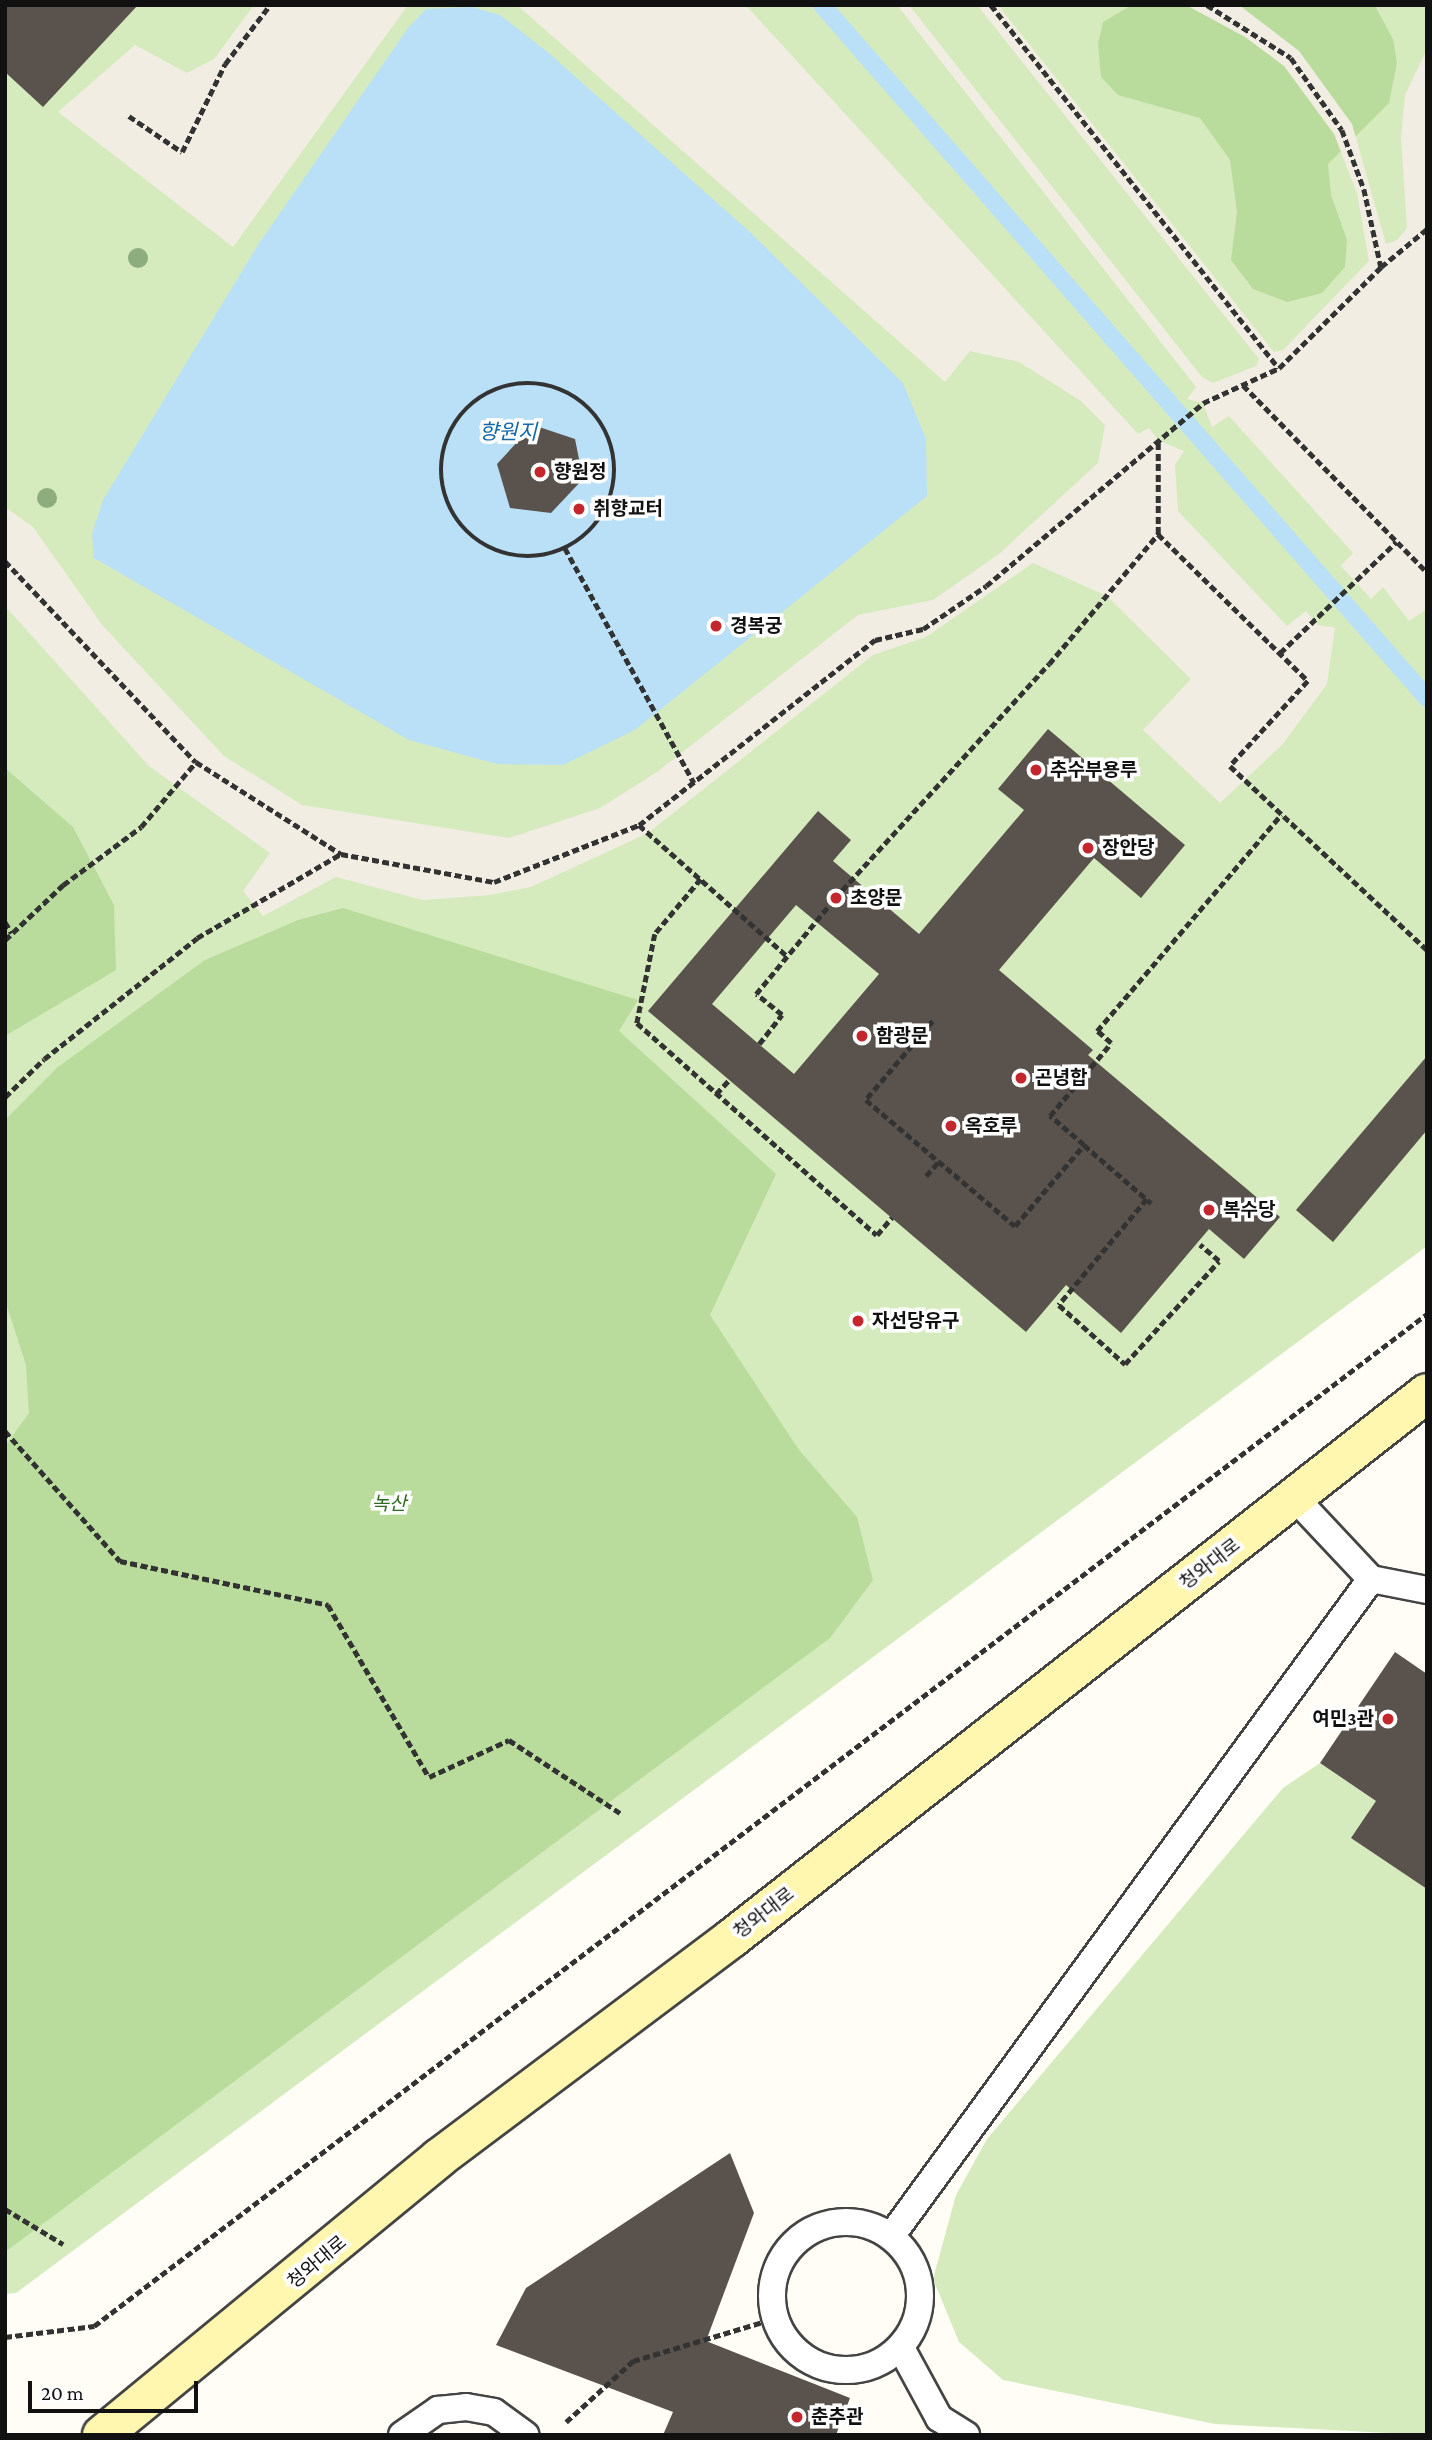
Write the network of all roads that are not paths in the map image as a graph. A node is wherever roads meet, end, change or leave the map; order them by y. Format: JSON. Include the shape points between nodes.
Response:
{"nodes":[{"id":1,"x":1427,"y":1393,"type":"edge"},
{"id":2,"x":1294,"y":1497,"type":"junction"},
{"id":3,"x":1371,"y":1579,"type":"junction"},
{"id":4,"x":1427,"y":1590,"type":"edge"},
{"id":5,"x":892,"y":2235,"type":"junction"},
{"id":6,"x":901,"y":2348,"type":"junction"},
{"id":7,"x":102,"y":2435,"type":"edge"},
{"id":8,"x":402,"y":2435,"type":"edge"},
{"id":9,"x":526,"y":2435,"type":"edge"},
{"id":10,"x":966,"y":2435,"type":"edge"}],
"edges":[{"from":1,"to":2,"type":"street","name":"청와대로"},
{"from":2,"to":3,"type":"lane"},
{"from":2,"to":7,"type":"street","name":"청와대로","via":[[732,1938],[439,2158]]},
{"from":3,"to":4,"type":"lane"},
{"from":3,"to":5,"type":"lane"},
{"from":5,"to":6,"type":"lane","via":[[917,2268],[920,2310]]},
{"from":5,"to":6,"type":"lane","via":[[857,2220],[819,2225],[788,2246],[771,2281],[774,2319],[793,2350],[827,2370],[864,2369]]},
{"from":6,"to":10,"type":"lane","via":[[939,2418]]},
{"from":8,"to":9,"type":"lane","via":[[438,2410],[466,2407],[495,2412]]}]}
